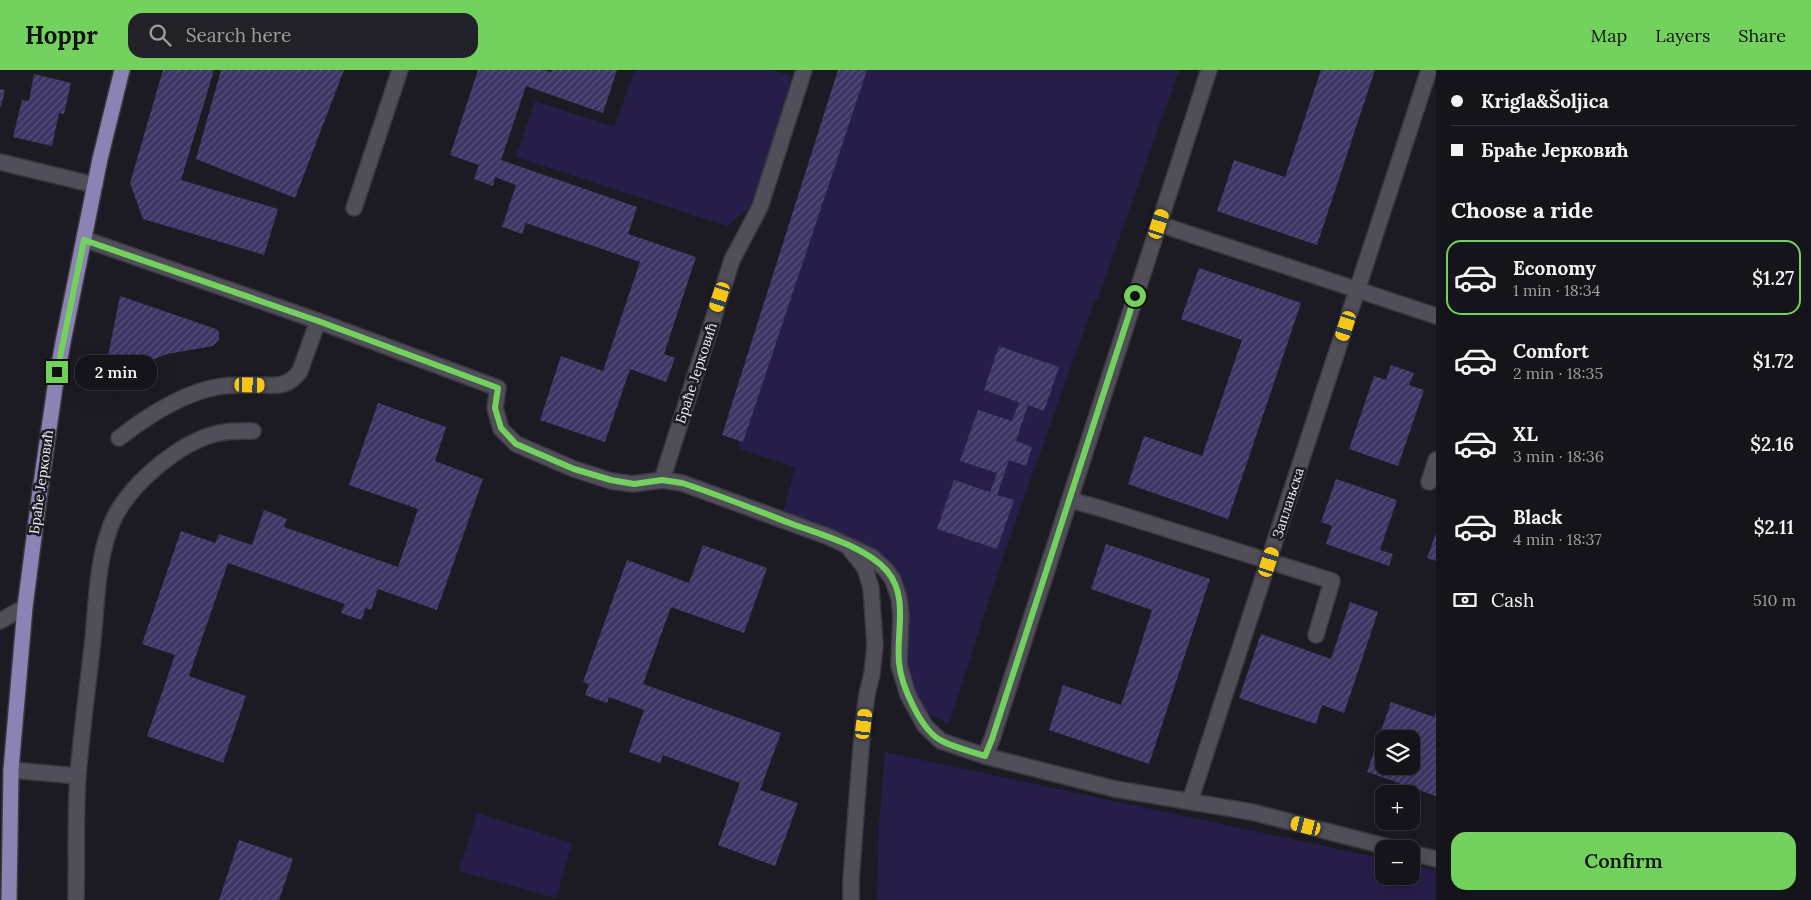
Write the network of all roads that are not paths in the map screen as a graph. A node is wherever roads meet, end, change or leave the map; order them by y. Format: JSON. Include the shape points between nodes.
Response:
{"nodes":[{"id":1,"x":122,"y":70,"type":"edge"},
{"id":2,"x":400,"y":70,"type":"edge"},
{"id":3,"x":804,"y":70,"type":"edge"},
{"id":4,"x":1209,"y":70,"type":"edge"},
{"id":5,"x":1430,"y":70,"type":"edge"},
{"id":6,"x":0,"y":162,"type":"edge"},
{"id":7,"x":95,"y":185,"type":"junction"},
{"id":8,"x":354,"y":208,"type":"dead end"},
{"id":9,"x":1159,"y":224,"type":"junction"},
{"id":10,"x":84,"y":240,"type":"junction"},
{"id":11,"x":1357,"y":290,"type":"junction"},
{"id":12,"x":1436,"y":316,"type":"edge"},
{"id":13,"x":318,"y":321,"type":"junction"},
{"id":14,"x":253,"y":431,"type":"dead end"},
{"id":15,"x":119,"y":438,"type":"dead end"},
{"id":16,"x":1436,"y":460,"type":"edge"},
{"id":17,"x":662,"y":480,"type":"junction"},
{"id":18,"x":1429,"y":482,"type":"dead end"},
{"id":19,"x":1070,"y":500,"type":"junction"},
{"id":20,"x":848,"y":546,"type":"junction"},
{"id":21,"x":1269,"y":562,"type":"junction"},
{"id":22,"x":25,"y":607,"type":"junction"},
{"id":23,"x":0,"y":622,"type":"edge"},
{"id":24,"x":1316,"y":635,"type":"dead end"},
{"id":25,"x":985,"y":756,"type":"junction"},
{"id":26,"x":11,"y":770,"type":"junction"},
{"id":27,"x":78,"y":776,"type":"junction"},
{"id":28,"x":1190,"y":801,"type":"junction"},
{"id":29,"x":1375,"y":844,"type":"edge"},
{"id":30,"x":1420,"y":855,"type":"edge"},
{"id":31,"x":1436,"y":859,"type":"edge"},
{"id":32,"x":4,"y":879,"type":"edge"},
{"id":33,"x":9,"y":900,"type":"edge"},
{"id":34,"x":76,"y":900,"type":"edge"},
{"id":35,"x":851,"y":900,"type":"edge"}],
"edges":[{"from":1,"to":7,"type":"main road","name":"Браће Јерковић"},
{"from":2,"to":8,"type":"street"},
{"from":3,"to":17,"type":"street","name":"Браће Јерковић","via":[[760,207],[732,260]]},
{"from":4,"to":9,"type":"street"},
{"from":5,"to":11,"type":"street","name":"Заплањска"},
{"from":6,"to":7,"type":"street"},
{"from":7,"to":10,"type":"main road","name":"Браће Јерковић"},
{"from":9,"to":11,"type":"street"},
{"from":9,"to":19,"type":"street"},
{"from":10,"to":13,"type":"street"},
{"from":10,"to":22,"type":"main road","name":"Браће Јерковић","via":[[54,387]]},
{"from":11,"to":12,"type":"street"},
{"from":11,"to":21,"type":"street","name":"Заплањска"},
{"from":13,"to":15,"type":"street","via":[[300,370],[287,383],[279,386],[219,386],[200,392],[165,407]]},
{"from":13,"to":17,"type":"street","via":[[498,388],[495,408],[501,428],[516,444],[574,469],[611,480],[634,484]]},
{"from":14,"to":27,"type":"street","via":[[218,433],[185,448],[144,480],[115,517],[106,540],[99,580]]},
{"from":16,"to":18,"type":"street"},
{"from":17,"to":20,"type":"street","via":[[712,493]]},
{"from":19,"to":21,"type":"street"},
{"from":19,"to":25,"type":"street"},
{"from":20,"to":25,"type":"street","via":[[872,557],[893,580],[901,616],[899,665],[908,695],[924,726],[941,741]]},
{"from":20,"to":35,"type":"street","via":[[865,568],[871,588],[875,645],[858,778]]},
{"from":21,"to":24,"type":"street","via":[[1332,581]]},
{"from":21,"to":28,"type":"street","name":"Заплањска"},
{"from":22,"to":23,"type":"street"},
{"from":22,"to":26,"type":"main road","name":"Браће Јерковић"},
{"from":25,"to":28,"type":"street","via":[[1115,789]]},
{"from":26,"to":27,"type":"street"},
{"from":26,"to":32,"type":"main road","name":"Браће Јерковић"},
{"from":27,"to":34,"type":"street"},
{"from":28,"to":29,"type":"street","via":[[1252,812]]},
{"from":30,"to":31,"type":"street"},
{"from":32,"to":33,"type":"main road","name":"Браће Јерковић"}]}
